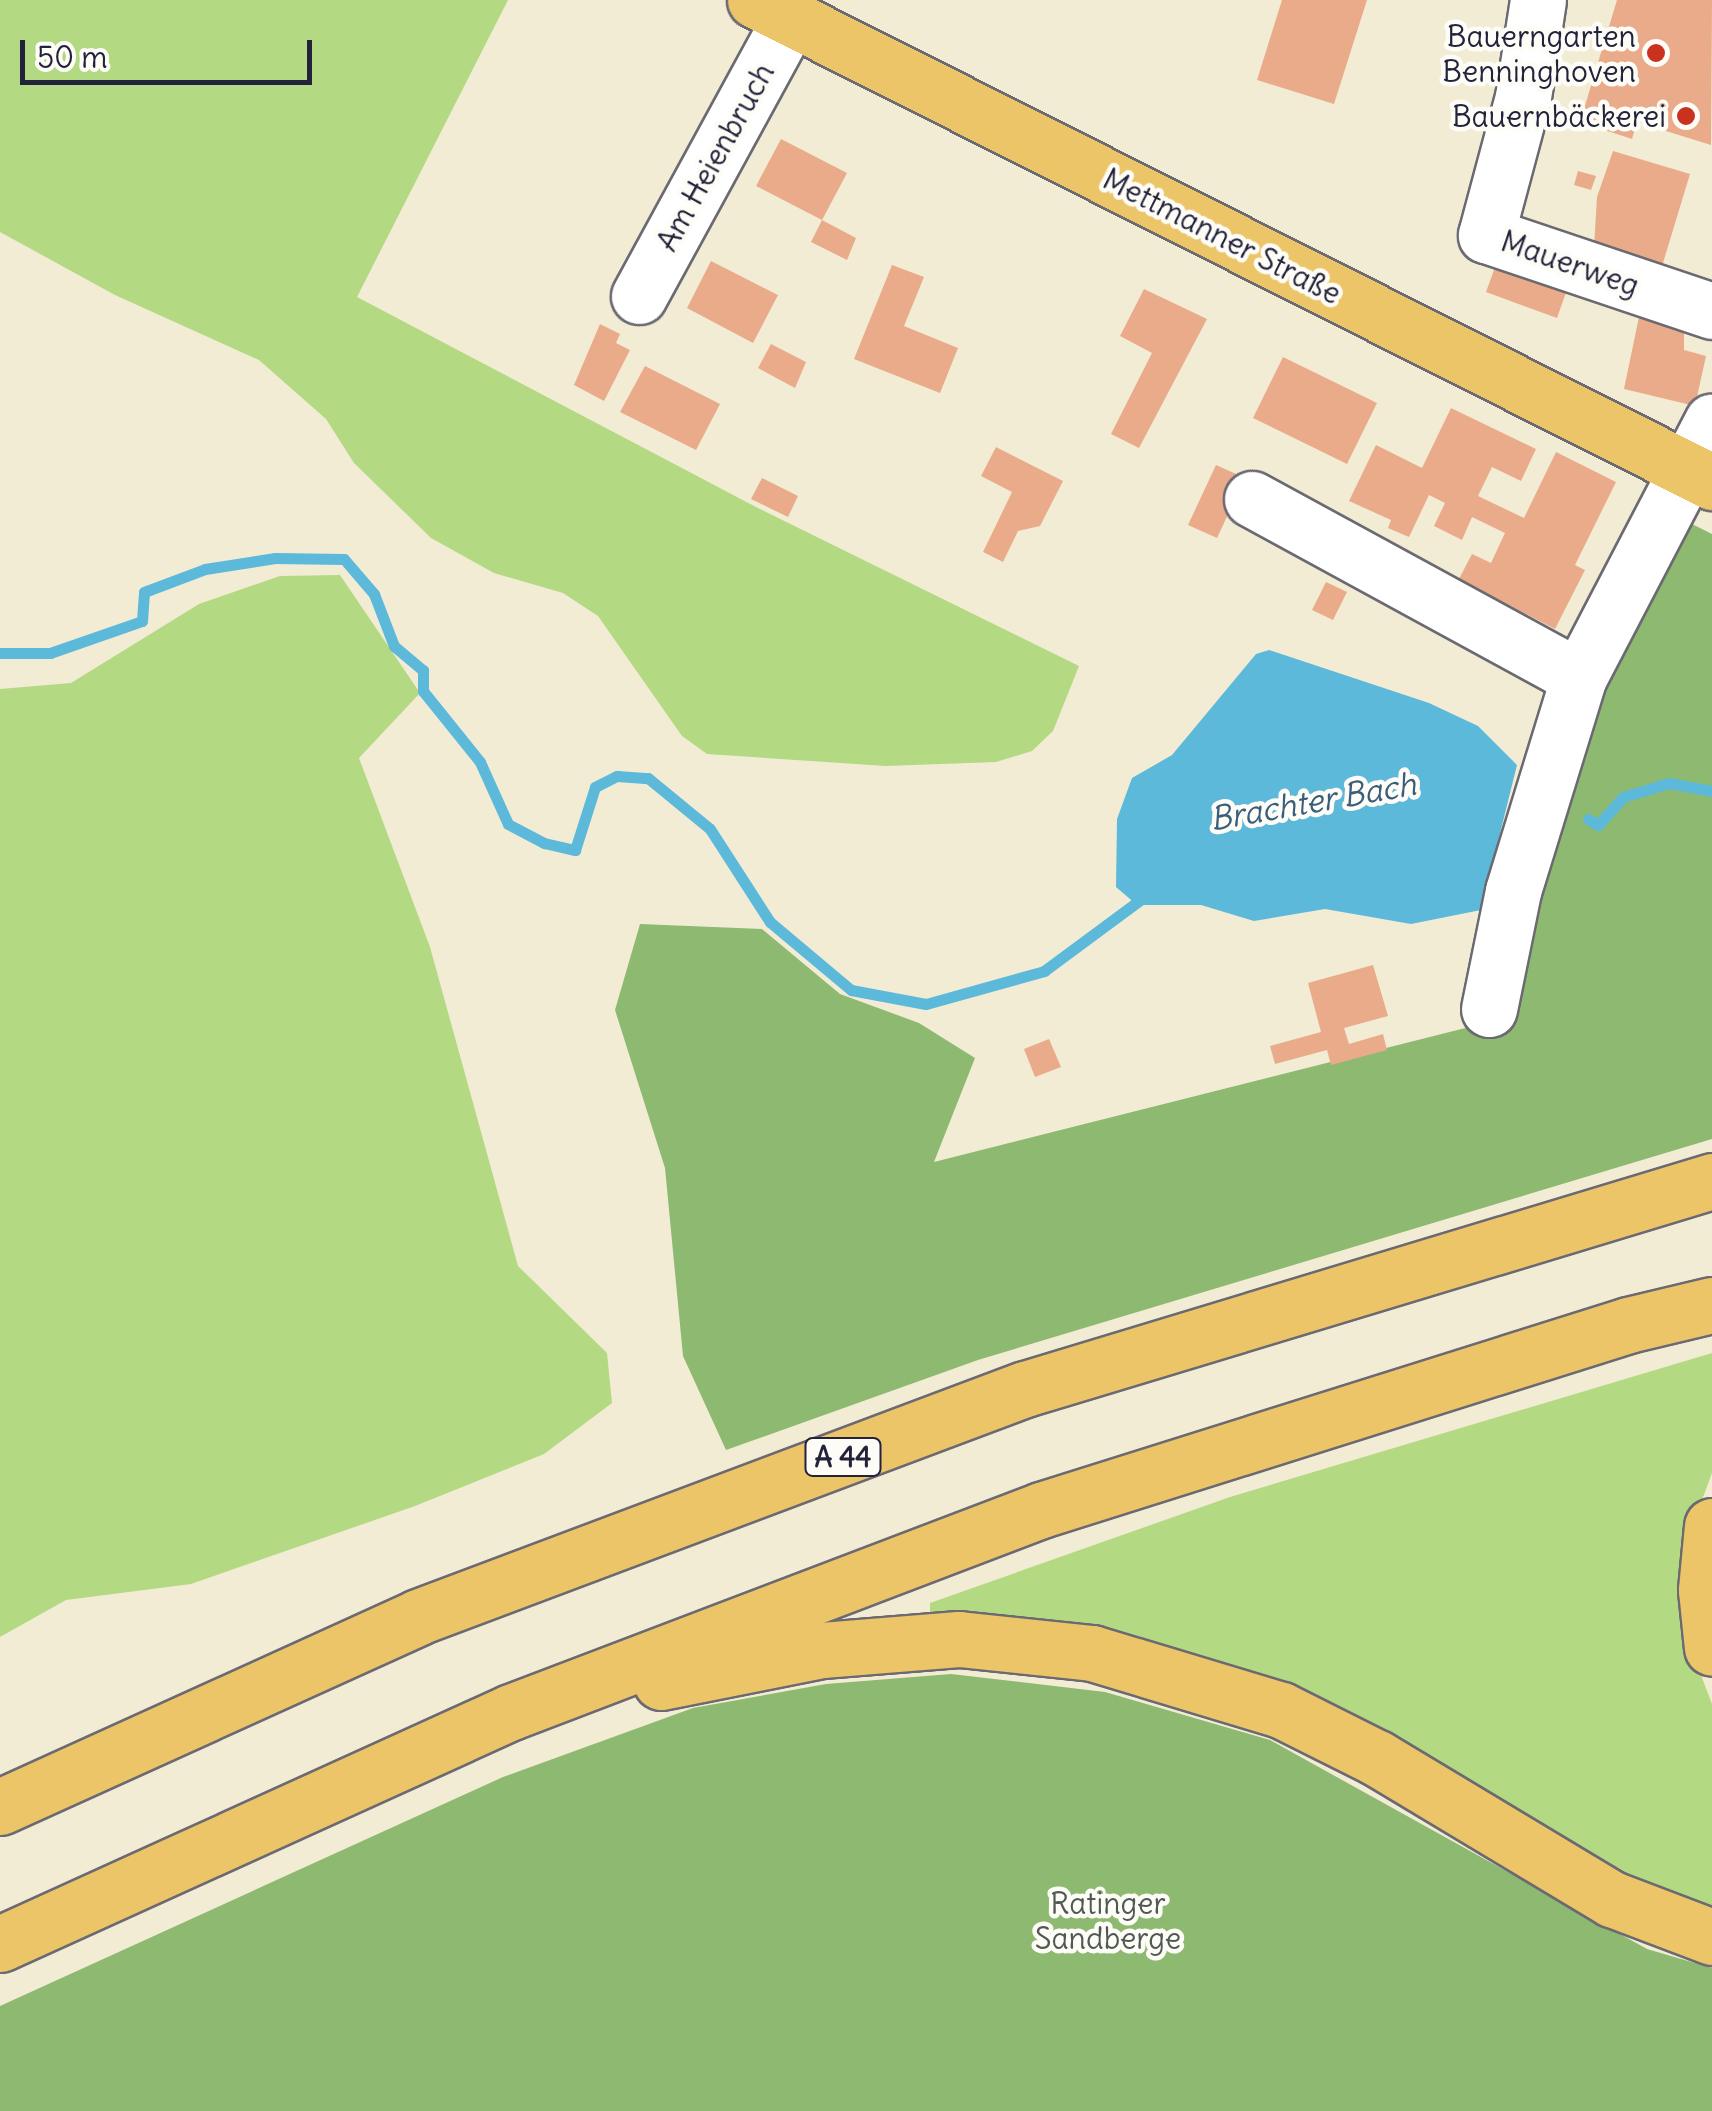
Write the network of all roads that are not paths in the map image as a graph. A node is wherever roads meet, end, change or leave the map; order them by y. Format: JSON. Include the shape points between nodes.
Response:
{"nodes":[{"id":1,"x":1538,"y":0,"type":"edge"},
{"id":2,"x":773,"y":9,"type":"edge"},
{"id":3,"x":639,"y":296,"type":"dead end"},
{"id":4,"x":1712,"y":311,"type":"edge"},
{"id":5,"x":1712,"y":421,"type":"edge"},
{"id":6,"x":1700,"y":477,"type":"edge"},
{"id":7,"x":1252,"y":499,"type":"dead end"},
{"id":8,"x":1579,"y":677,"type":"junction"},
{"id":9,"x":1489,"y":1009,"type":"dead end"},
{"id":10,"x":1712,"y":1181,"type":"edge"},
{"id":11,"x":1712,"y":1306,"type":"edge"},
{"id":12,"x":1712,"y":1526,"type":"edge"},
{"id":13,"x":1712,"y":1648,"type":"edge"},
{"id":14,"x":511,"y":1712,"type":"junction"},
{"id":15,"x":0,"y":1807,"type":"edge"},
{"id":16,"x":1712,"y":1937,"type":"edge"},
{"id":17,"x":0,"y":1944,"type":"edge"}],
"edges":[{"from":1,"to":4,"type":"street","name":"Mauerweg","via":[[1523,96],[1486,234]]},
{"from":2,"to":3,"type":"street","name":"Am Heienbruch"},
{"from":2,"to":6,"type":"main road","name":"Mettmanner Straße"},
{"from":5,"to":6,"type":"street"},
{"from":6,"to":8,"type":"street"},
{"from":7,"to":8,"type":"street"},
{"from":8,"to":9,"type":"street","via":[[1512,891]]},
{"from":10,"to":15,"type":"main road","number":"A 44","via":[[1024,1389],[418,1618]]},
{"from":11,"to":14,"type":"main road","via":[[1628,1325],[1041,1510]]},
{"from":12,"to":13,"type":"main road","via":[[1706,1590]]},
{"from":14,"to":16,"type":"main road","via":[[822,1650],[959,1640],[1092,1652],[1282,1710],[1377,1758],[1612,1899]]},
{"from":14,"to":17,"type":"main road"}]}
